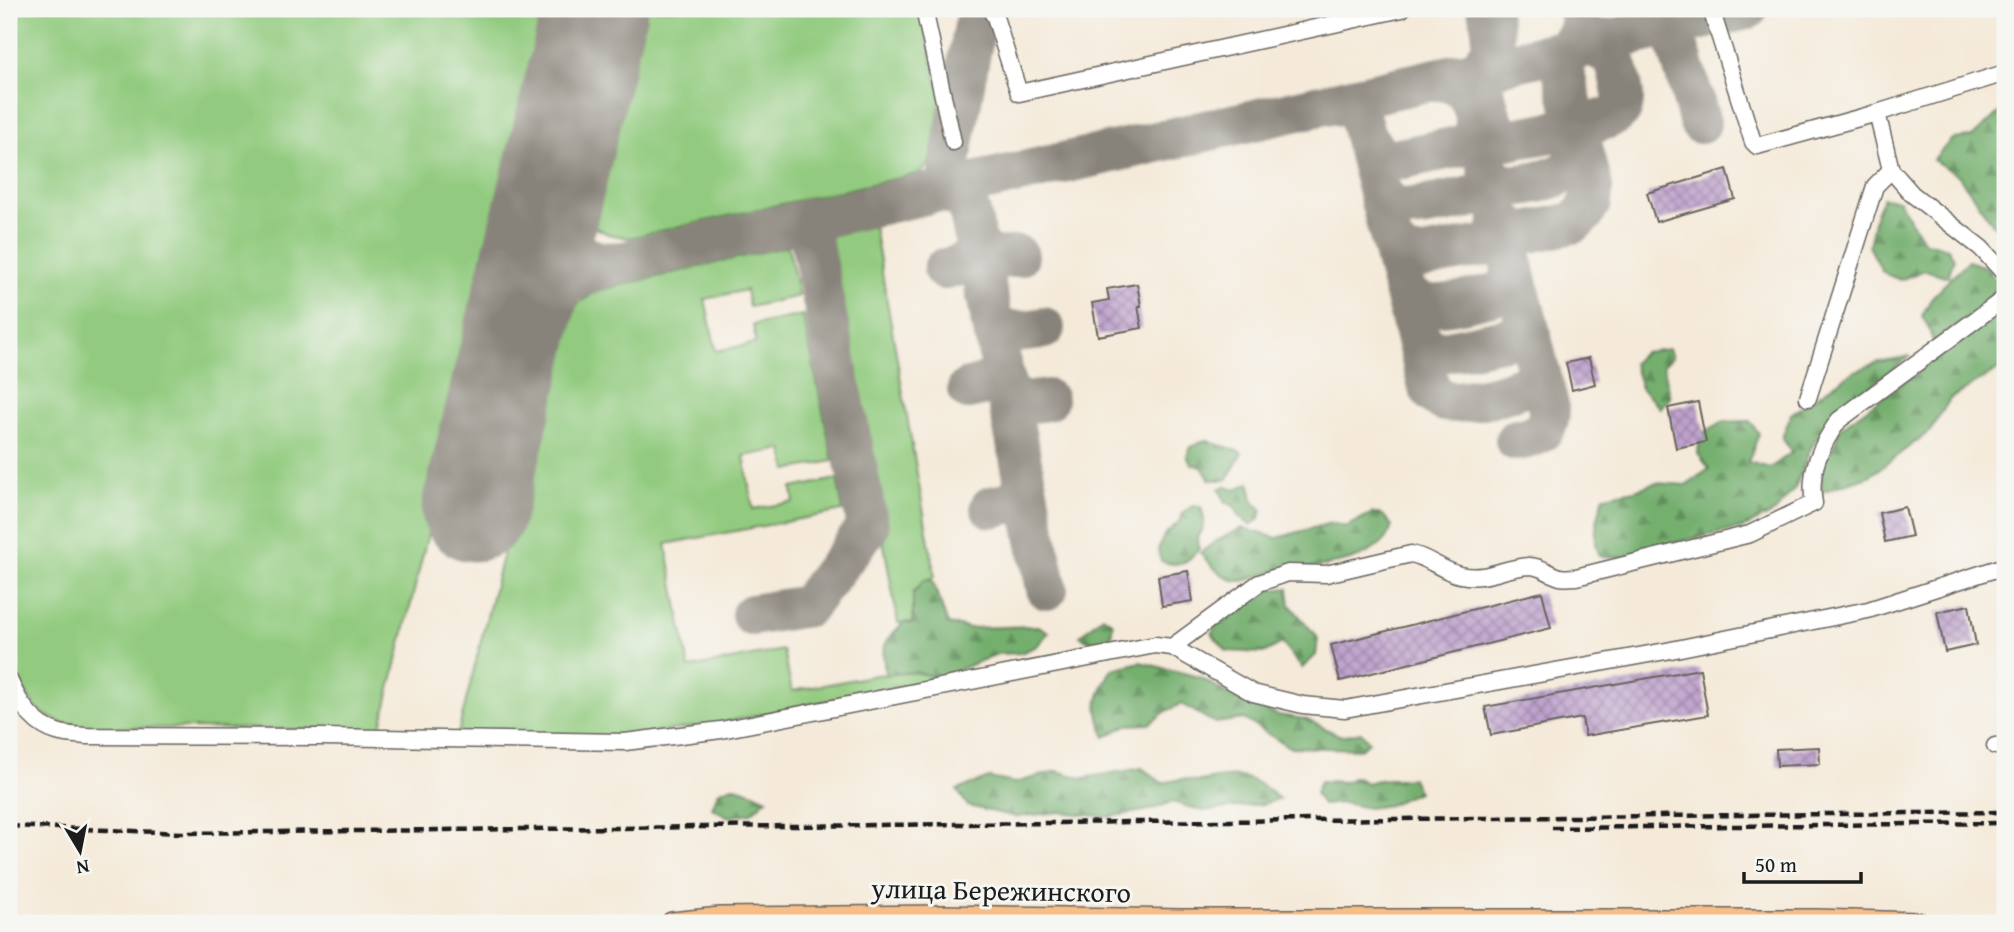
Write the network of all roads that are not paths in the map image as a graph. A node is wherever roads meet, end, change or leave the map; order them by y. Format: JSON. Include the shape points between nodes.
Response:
{"nodes":[{"id":1,"x":925,"y":9,"type":"edge"},
{"id":2,"x":990,"y":9,"type":"edge"},
{"id":3,"x":1402,"y":9,"type":"edge"},
{"id":4,"x":1711,"y":9,"type":"edge"},
{"id":5,"x":1337,"y":16,"type":"edge"},
{"id":6,"x":2005,"y":73,"type":"edge"},
{"id":7,"x":1877,"y":113,"type":"junction"},
{"id":8,"x":953,"y":142,"type":"dead end"},
{"id":9,"x":1891,"y":170,"type":"junction"},
{"id":10,"x":2005,"y":274,"type":"edge"},
{"id":11,"x":2005,"y":298,"type":"edge"},
{"id":12,"x":1808,"y":398,"type":"dead end"},
{"id":13,"x":2005,"y":566,"type":"edge"},
{"id":14,"x":1172,"y":647,"type":"junction"},
{"id":15,"x":9,"y":680,"type":"edge"},
{"id":16,"x":1183,"y":922,"type":"edge"},
{"id":17,"x":1817,"y":922,"type":"edge"},
{"id":18,"x":672,"y":923,"type":"edge"},
{"id":19,"x":1918,"y":923,"type":"edge"}],
"edges":[{"from":1,"to":8,"type":"lane"},
{"from":2,"to":5,"type":"lane","via":[[1019,93]]},
{"from":3,"to":5,"type":"lane"},
{"from":4,"to":7,"type":"lane","via":[[1757,146]]},
{"from":6,"to":7,"type":"lane"},
{"from":7,"to":9,"type":"lane"},
{"from":9,"to":10,"type":"lane","via":[[1912,194]]},
{"from":9,"to":12,"type":"lane","via":[[1875,186]]},
{"from":11,"to":14,"type":"lane","via":[[1839,420],[1813,471],[1814,503],[1750,534],[1576,577],[1528,566],[1481,578],[1444,570],[1410,554],[1326,574],[1288,573],[1259,583]]},
{"from":13,"to":14,"type":"lane","via":[[1868,610],[1345,709],[1253,693]]},
{"from":14,"to":15,"type":"lane","via":[[1155,645],[721,730],[625,742],[85,736],[56,732],[36,720],[17,699]]},
{"from":16,"to":17,"type":"main road","name":"улица Бережинского"},
{"from":16,"to":18,"type":"main road","name":"улица Бережинского","via":[[944,916]]},
{"from":17,"to":19,"type":"main road","name":"улица Бережинского"}]}
